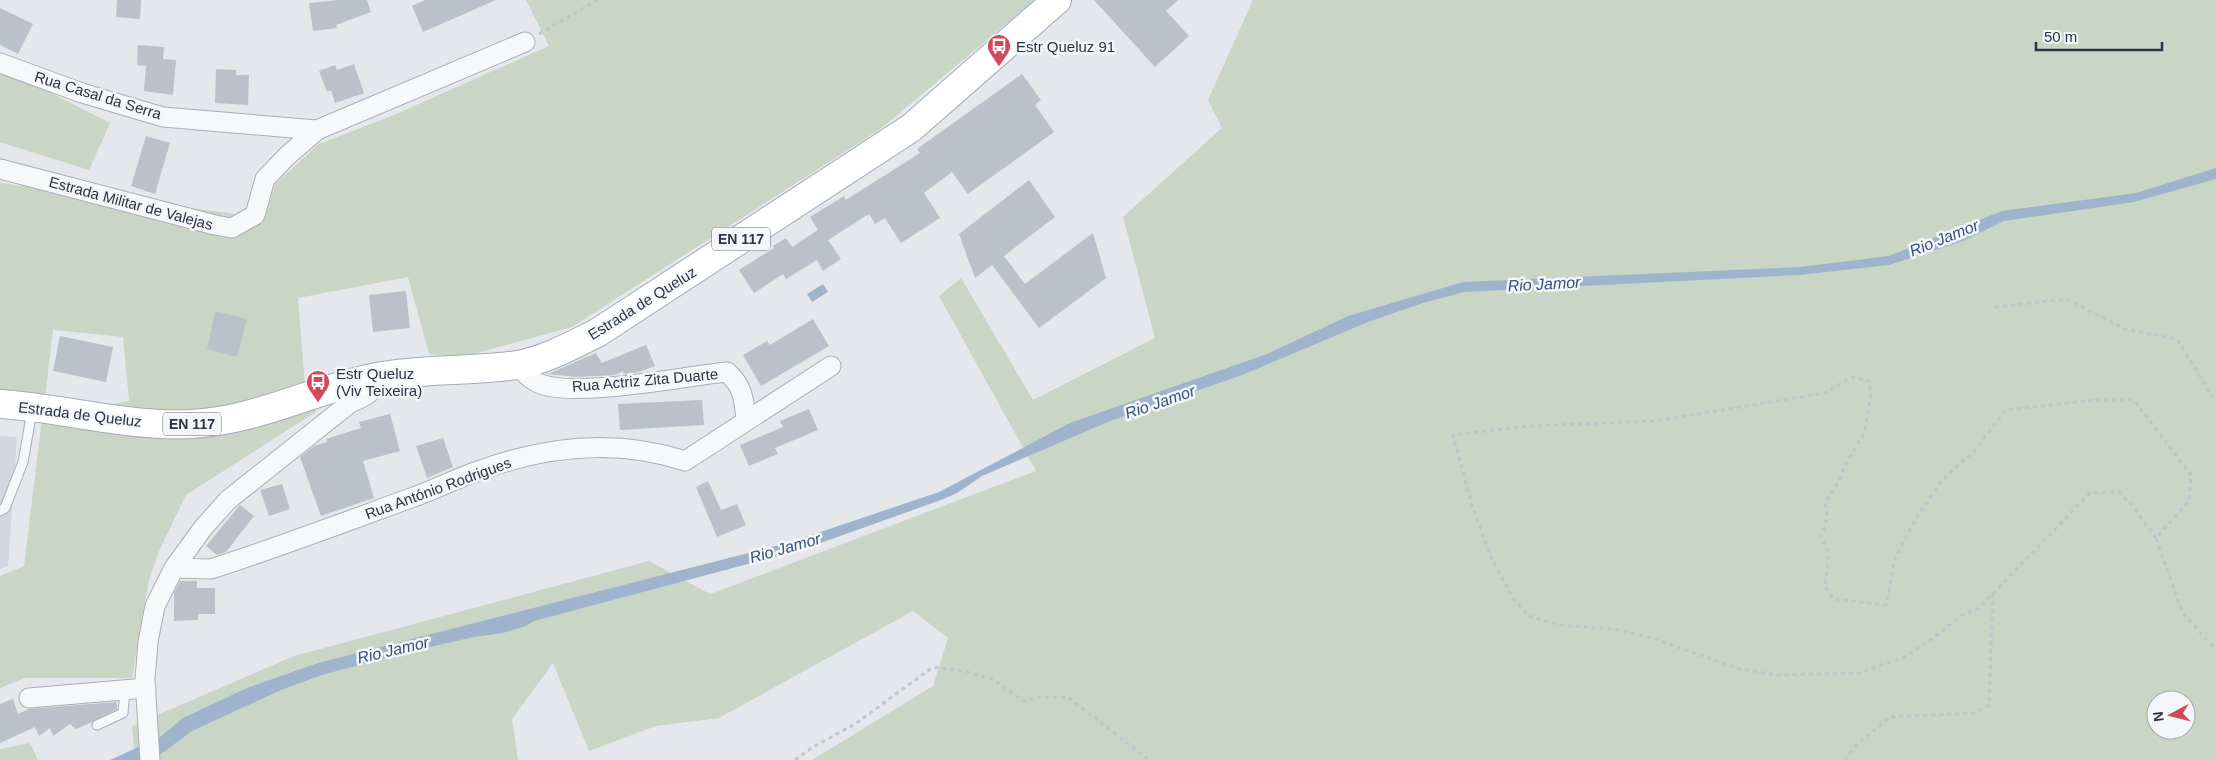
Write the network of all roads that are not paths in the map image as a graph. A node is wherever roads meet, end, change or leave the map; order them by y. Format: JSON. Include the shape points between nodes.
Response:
{"nodes":[{"id":1,"x":1057,"y":0,"type":"edge"},
{"id":2,"x":525,"y":42,"type":"road end"},
{"id":3,"x":0,"y":63,"type":"edge"},
{"id":4,"x":317,"y":130,"type":"junction"},
{"id":5,"x":0,"y":169,"type":"edge"},
{"id":6,"x":518,"y":365,"type":"junction"},
{"id":7,"x":831,"y":366,"type":"dead end"},
{"id":8,"x":379,"y":377,"type":"junction"},
{"id":9,"x":0,"y":404,"type":"edge"},
{"id":10,"x":33,"y":408,"type":"junction"},
{"id":11,"x":746,"y":419,"type":"junction"},
{"id":12,"x":0,"y":512,"type":"edge"},
{"id":13,"x":174,"y":568,"type":"junction"},
{"id":14,"x":146,"y":688,"type":"junction"},
{"id":15,"x":125,"y":690,"type":"junction"},
{"id":16,"x":29,"y":698,"type":"dead end"},
{"id":17,"x":97,"y":725,"type":"dead end"},
{"id":18,"x":150,"y":760,"type":"edge"}],
"edges":[{"from":1,"to":6,"type":"main road","name":"Estrada de Queluz","number":"EN 117","via":[[911,128],[597,334]]},
{"from":2,"to":4,"type":"street","name":"Estrada Militar de Valejas"},
{"from":3,"to":4,"type":"street","name":"Rua Casal da Serra","via":[[82,93],[163,117]]},
{"from":4,"to":5,"type":"street","name":"Estrada Militar de Valejas","via":[[265,179],[255,215],[232,228]]},
{"from":6,"to":8,"type":"main road","name":"Estrada de Queluz","number":"EN 117"},
{"from":6,"to":11,"type":"street","name":"Rua Actriz Zita Duarte","via":[[539,384],[582,388],[727,372],[738,381],[744,397]]},
{"from":7,"to":11,"type":"street","name":"Rua António Rodrigues"},
{"from":8,"to":10,"type":"main road","name":"Estrada de Queluz","number":"EN 117","via":[[342,385],[240,418],[191,424],[130,421]]},
{"from":8,"to":13,"type":"street","via":[[368,395],[350,404],[228,500]]},
{"from":9,"to":10,"type":"main road","name":"Estrada de Queluz","number":"EN 117"},
{"from":10,"to":12,"type":"lane","via":[[22,462],[5,508]]},
{"from":11,"to":13,"type":"street","name":"Rua António Rodrigues","via":[[685,461],[622,447],[580,447],[528,456],[476,471],[436,489],[211,569]]},
{"from":13,"to":14,"type":"street","via":[[155,606],[148,642]]},
{"from":14,"to":15,"type":"street"},
{"from":14,"to":18,"type":"street"},
{"from":15,"to":16,"type":"street"},
{"from":15,"to":17,"type":"lane","via":[[123,713]]}]}
